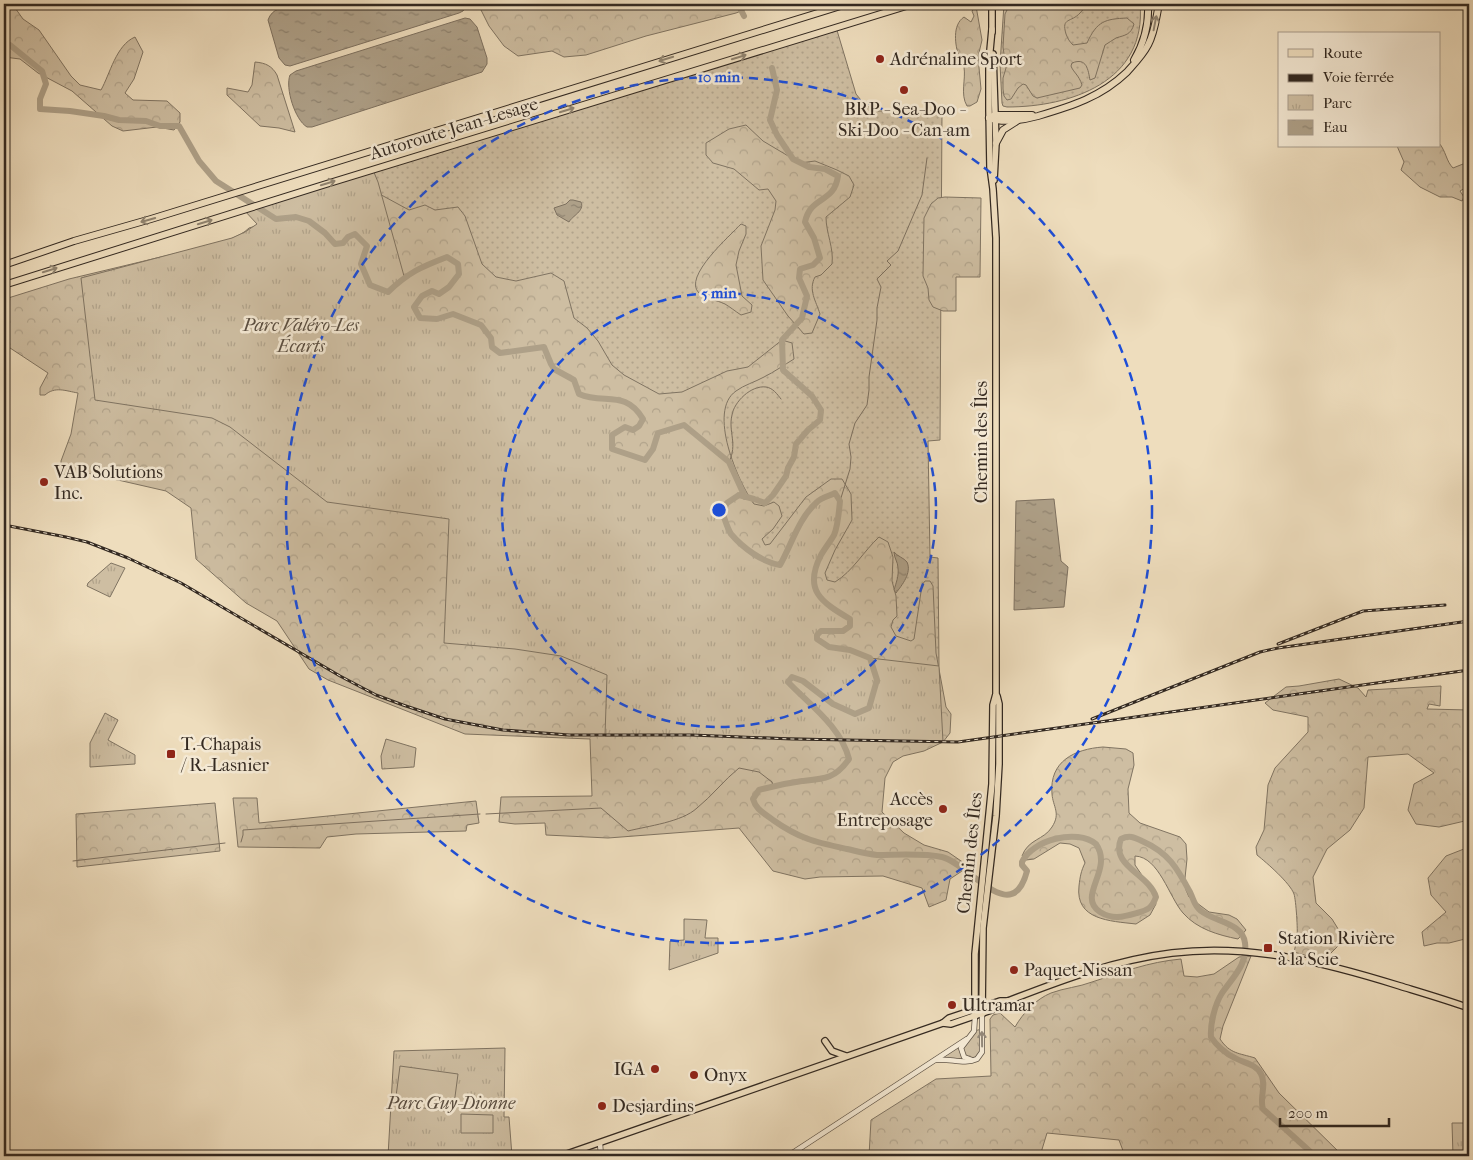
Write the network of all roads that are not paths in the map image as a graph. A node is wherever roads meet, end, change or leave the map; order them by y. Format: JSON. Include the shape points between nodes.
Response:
{"nodes":[{"id":1,"x":847,"y":4,"type":"edge"},
{"id":2,"x":913,"y":4,"type":"edge"},
{"id":3,"x":992,"y":4,"type":"edge"},
{"id":4,"x":1148,"y":4,"type":"edge"},
{"id":5,"x":1158,"y":4,"type":"edge"},
{"id":6,"x":1128,"y":70,"type":"junction"},
{"id":7,"x":1038,"y":116,"type":"junction"},
{"id":8,"x":993,"y":118,"type":"junction"},
{"id":9,"x":1019,"y":120,"type":"junction"},
{"id":10,"x":996,"y":143,"type":"junction"},
{"id":11,"x":994,"y":189,"type":"junction"},
{"id":12,"x":4,"y":265,"type":"edge"},
{"id":13,"x":4,"y":285,"type":"edge"},
{"id":14,"x":1469,"y":1008,"type":"edge"},
{"id":15,"x":978,"y":1011,"type":"junction"},
{"id":16,"x":968,"y":1039,"type":"junction"},
{"id":17,"x":825,"y":1041,"type":"dead end"},
{"id":18,"x":846,"y":1056,"type":"junction"},
{"id":19,"x":934,"y":1060,"type":"junction"},
{"id":20,"x":974,"y":1061,"type":"junction"},
{"id":21,"x":600,"y":1142,"type":"junction"},
{"id":22,"x":561,"y":1156,"type":"edge"},
{"id":23,"x":600,"y":1156,"type":"edge"},
{"id":24,"x":788,"y":1156,"type":"edge"}],
"edges":[{"from":1,"to":12,"type":"highway","name":"Autoroute Jean-Lesage","one_way":true},
{"from":13,"to":2,"type":"highway","name":"Autoroute Jean-Lesage","one_way":true},
{"from":3,"to":8,"type":"main road","name":"Chemin des Îles"},
{"from":4,"to":6,"type":"highway","via":[[1145,35]]},
{"from":6,"to":5,"type":"highway","one_way":true,"via":[[1148,45],[1155,29]]},
{"from":6,"to":7,"type":"highway","via":[[1115,83],[1087,100]]},
{"from":7,"to":8,"type":"highway"},
{"from":7,"to":9,"type":"highway"},
{"from":8,"to":9,"type":"highway"},
{"from":8,"to":10,"type":"main road","name":"Chemin des Îles"},
{"from":8,"to":11,"type":"main road","name":"Chemin des Îles","via":[[990,167]]},
{"from":9,"to":10,"type":"highway","via":[[1003,130]]},
{"from":10,"to":11,"type":"main road","name":"Chemin des Îles"},
{"from":11,"to":15,"type":"main road","name":"Chemin des Îles","via":[[996,694]]},
{"from":14,"to":15,"type":"main road","via":[[1313,961],[1253,952],[1195,950],[1094,969]]},
{"from":15,"to":16,"type":"street","via":[[975,1028]]},
{"from":15,"to":18,"type":"main road","via":[[949,1018]]},
{"from":20,"to":15,"type":"street","one_way":true,"via":[[982,1052]]},
{"from":16,"to":19,"type":"street"},
{"from":16,"to":20,"type":"street","via":[[960,1052],[966,1059]]},
{"from":17,"to":18,"type":"main road","via":[[832,1051]]},
{"from":18,"to":21,"type":"main road"},
{"from":19,"to":20,"type":"street"},
{"from":19,"to":24,"type":"street"},
{"from":21,"to":22,"type":"main road"},
{"from":21,"to":23,"type":"street"}]}
